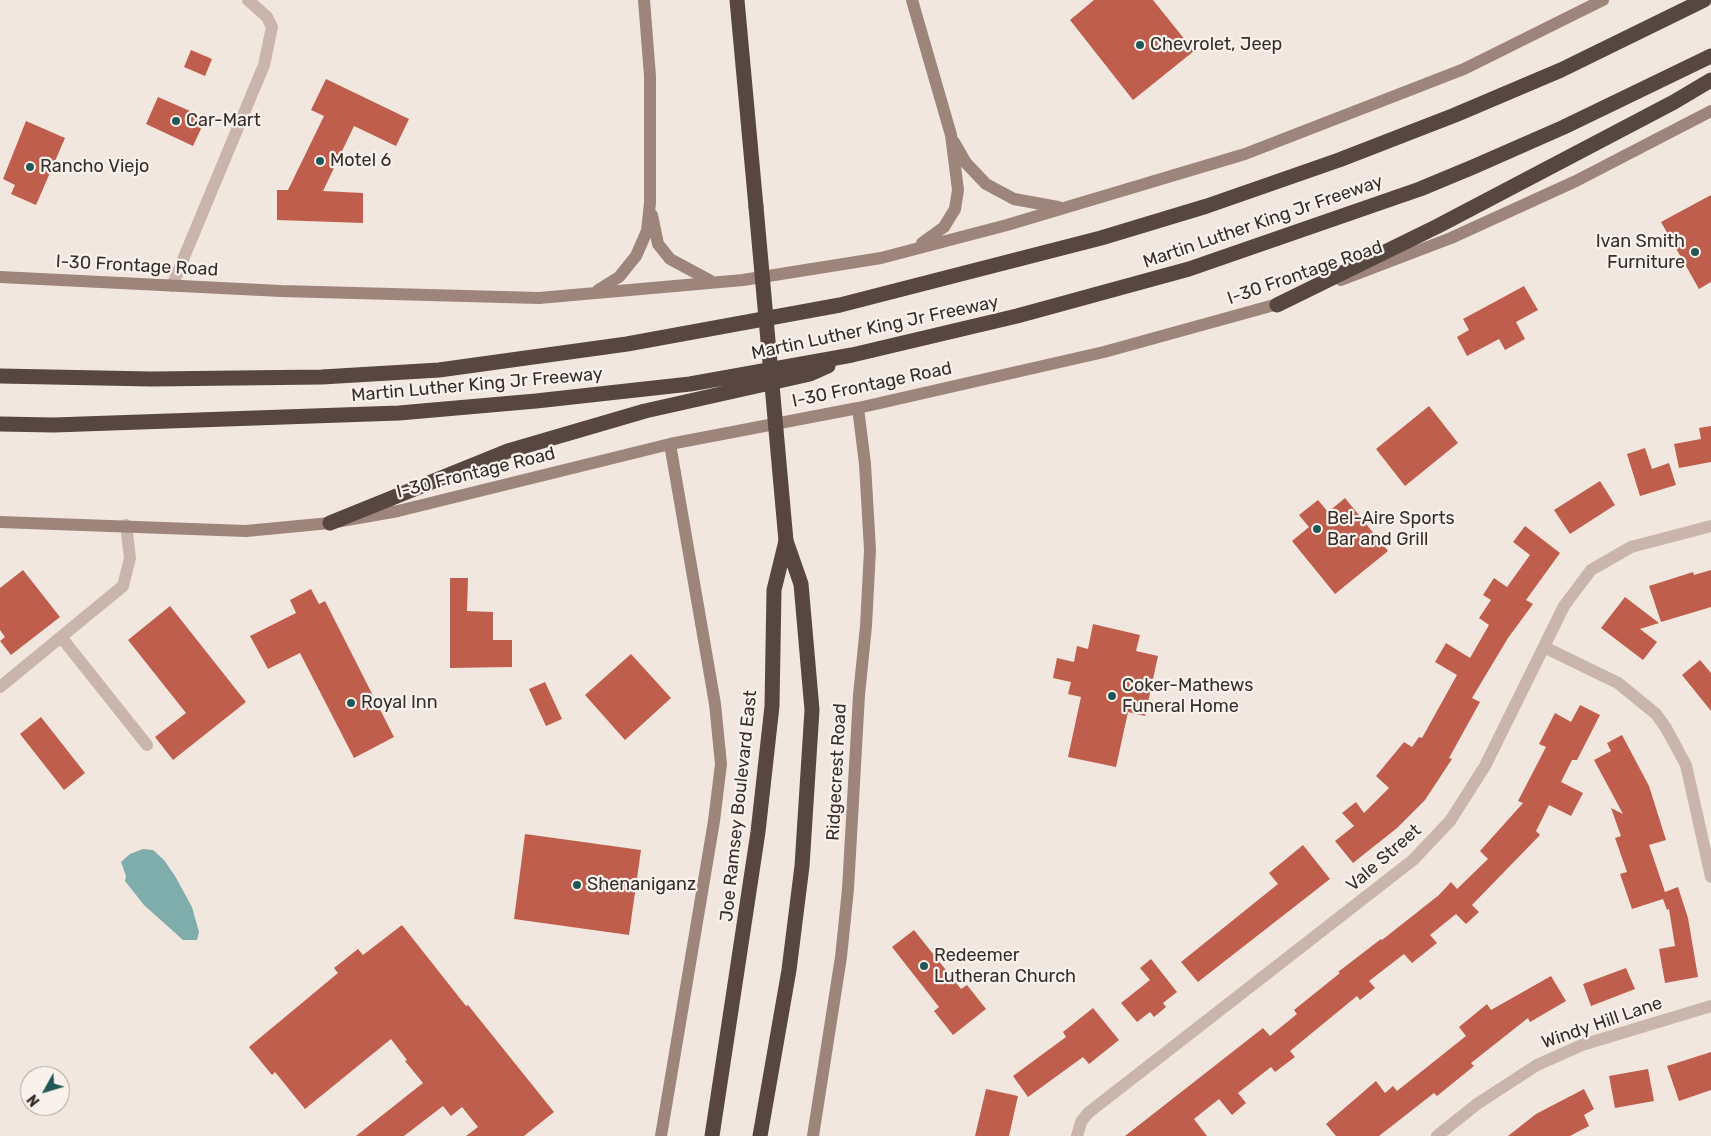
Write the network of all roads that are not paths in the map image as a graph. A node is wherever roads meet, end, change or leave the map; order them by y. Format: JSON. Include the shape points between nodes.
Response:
{"nodes":[{"id":1,"x":248,"y":0,"type":"edge"},
{"id":2,"x":644,"y":0,"type":"edge"},
{"id":3,"x":737,"y":0,"type":"edge"},
{"id":4,"x":912,"y":0,"type":"edge"},
{"id":5,"x":1603,"y":0,"type":"edge"},
{"id":6,"x":1704,"y":0,"type":"edge"},
{"id":7,"x":1711,"y":56,"type":"edge"},
{"id":8,"x":1711,"y":80,"type":"edge"},
{"id":9,"x":1711,"y":111,"type":"edge"},
{"id":10,"x":951,"y":135,"type":"junction"},
{"id":11,"x":650,"y":203,"type":"junction"},
{"id":12,"x":1060,"y":208,"type":"junction"},
{"id":13,"x":916,"y":248,"type":"junction"},
{"id":14,"x":0,"y":277,"type":"edge"},
{"id":15,"x":713,"y":282,"type":"junction"},
{"id":16,"x":172,"y":286,"type":"junction"},
{"id":17,"x":596,"y":291,"type":"junction"},
{"id":18,"x":1277,"y":305,"type":"junction"},
{"id":19,"x":852,"y":355,"type":"junction"},
{"id":20,"x":0,"y":376,"type":"edge"},
{"id":21,"x":858,"y":408,"type":"junction"},
{"id":22,"x":0,"y":424,"type":"edge"},
{"id":23,"x":670,"y":444,"type":"junction"},
{"id":24,"x":0,"y":522,"type":"edge"},
{"id":25,"x":330,"y":523,"type":"junction"},
{"id":26,"x":126,"y":525,"type":"junction"},
{"id":27,"x":1711,"y":526,"type":"edge"},
{"id":28,"x":786,"y":541,"type":"junction"},
{"id":29,"x":60,"y":637,"type":"junction"},
{"id":30,"x":1544,"y":647,"type":"junction"},
{"id":31,"x":0,"y":687,"type":"edge"},
{"id":32,"x":147,"y":745,"type":"dead end"},
{"id":33,"x":1711,"y":877,"type":"edge"},
{"id":34,"x":1711,"y":1006,"type":"edge"},
{"id":35,"x":661,"y":1136,"type":"edge"},
{"id":36,"x":712,"y":1136,"type":"edge"},
{"id":37,"x":760,"y":1136,"type":"edge"},
{"id":38,"x":813,"y":1136,"type":"edge"},
{"id":39,"x":1077,"y":1136,"type":"edge"},
{"id":40,"x":1436,"y":1136,"type":"edge"}],
"edges":[{"from":1,"to":16,"type":"street","via":[[272,27],[264,65]]},
{"from":2,"to":11,"type":"main road","via":[[650,76]]},
{"from":3,"to":28,"type":"highway","bridge":true},
{"from":4,"to":10,"type":"main road"},
{"from":5,"to":12,"type":"main road","name":"I-30 Frontage Road","via":[[1464,69],[1334,120],[1245,154]]},
{"from":6,"to":20,"type":"highway","name":"Martin Luther King Jr Freeway","via":[[1561,70],[1339,160],[1207,206],[1101,238],[840,305],[626,344],[439,370],[322,377],[202,379]]},
{"from":7,"to":19,"type":"highway","name":"Martin Luther King Jr Freeway","via":[[1564,128],[1420,189],[1199,266],[1017,316]]},
{"from":8,"to":18,"type":"highway","via":[[1455,217]]},
{"from":9,"to":18,"type":"main road","name":"I-30 Frontage Road","via":[[1576,181],[1451,238]]},
{"from":10,"to":12,"type":"main road","via":[[966,163],[986,184],[1014,199]]},
{"from":10,"to":13,"type":"main road","via":[[958,190],[955,209],[944,227]]},
{"from":11,"to":15,"type":"main road","via":[[658,244],[670,259]]},
{"from":11,"to":17,"type":"main road","via":[[647,230],[636,256],[619,276]]},
{"from":12,"to":13,"type":"main road","name":"I-30 Frontage Road"},
{"from":13,"to":15,"type":"main road","name":"I-30 Frontage Road","via":[[835,266]]},
{"from":14,"to":16,"type":"main road","name":"I-30 Frontage Road"},
{"from":15,"to":17,"type":"main road","name":"I-30 Frontage Road"},
{"from":16,"to":17,"type":"main road","name":"I-30 Frontage Road","via":[[539,298]]},
{"from":18,"to":21,"type":"main road","name":"I-30 Frontage Road","via":[[1104,352]]},
{"from":19,"to":22,"type":"highway","name":"Martin Luther King Jr Freeway","via":[[690,384],[399,413]]},
{"from":19,"to":25,"type":"highway","via":[[810,374],[645,411],[508,451]]},
{"from":21,"to":23,"type":"main road","name":"I-30 Frontage Road"},
{"from":21,"to":38,"type":"main road","name":"Ridgecrest Road","via":[[870,550],[866,626],[841,957]]},
{"from":23,"to":25,"type":"main road","name":"I-30 Frontage Road","via":[[398,511]]},
{"from":23,"to":35,"type":"main road","via":[[715,704],[721,764]]},
{"from":24,"to":26,"type":"main road","name":"I-30 Frontage Road"},
{"from":25,"to":26,"type":"main road","name":"I-30 Frontage Road","via":[[246,530]]},
{"from":26,"to":29,"type":"street","via":[[130,558],[123,586]]},
{"from":27,"to":30,"type":"street","name":"Vale Street","via":[[1631,546],[1591,570],[1564,606]]},
{"from":28,"to":36,"type":"highway","name":"Joe Ramsey Boulevard East","via":[[774,590],[772,706],[758,832]]},
{"from":28,"to":37,"type":"highway","via":[[800,584],[812,710],[802,866],[789,970]]},
{"from":29,"to":31,"type":"street"},
{"from":29,"to":32,"type":"street"},
{"from":30,"to":33,"type":"street","via":[[1618,684],[1656,714],[1686,765]]},
{"from":30,"to":39,"type":"street","name":"Vale Street","via":[[1468,796],[1450,821],[1413,860],[1110,1095],[1081,1122]]},
{"from":34,"to":40,"type":"street","name":"Windy Hill Lane","via":[[1582,1045],[1537,1065]]}]}
